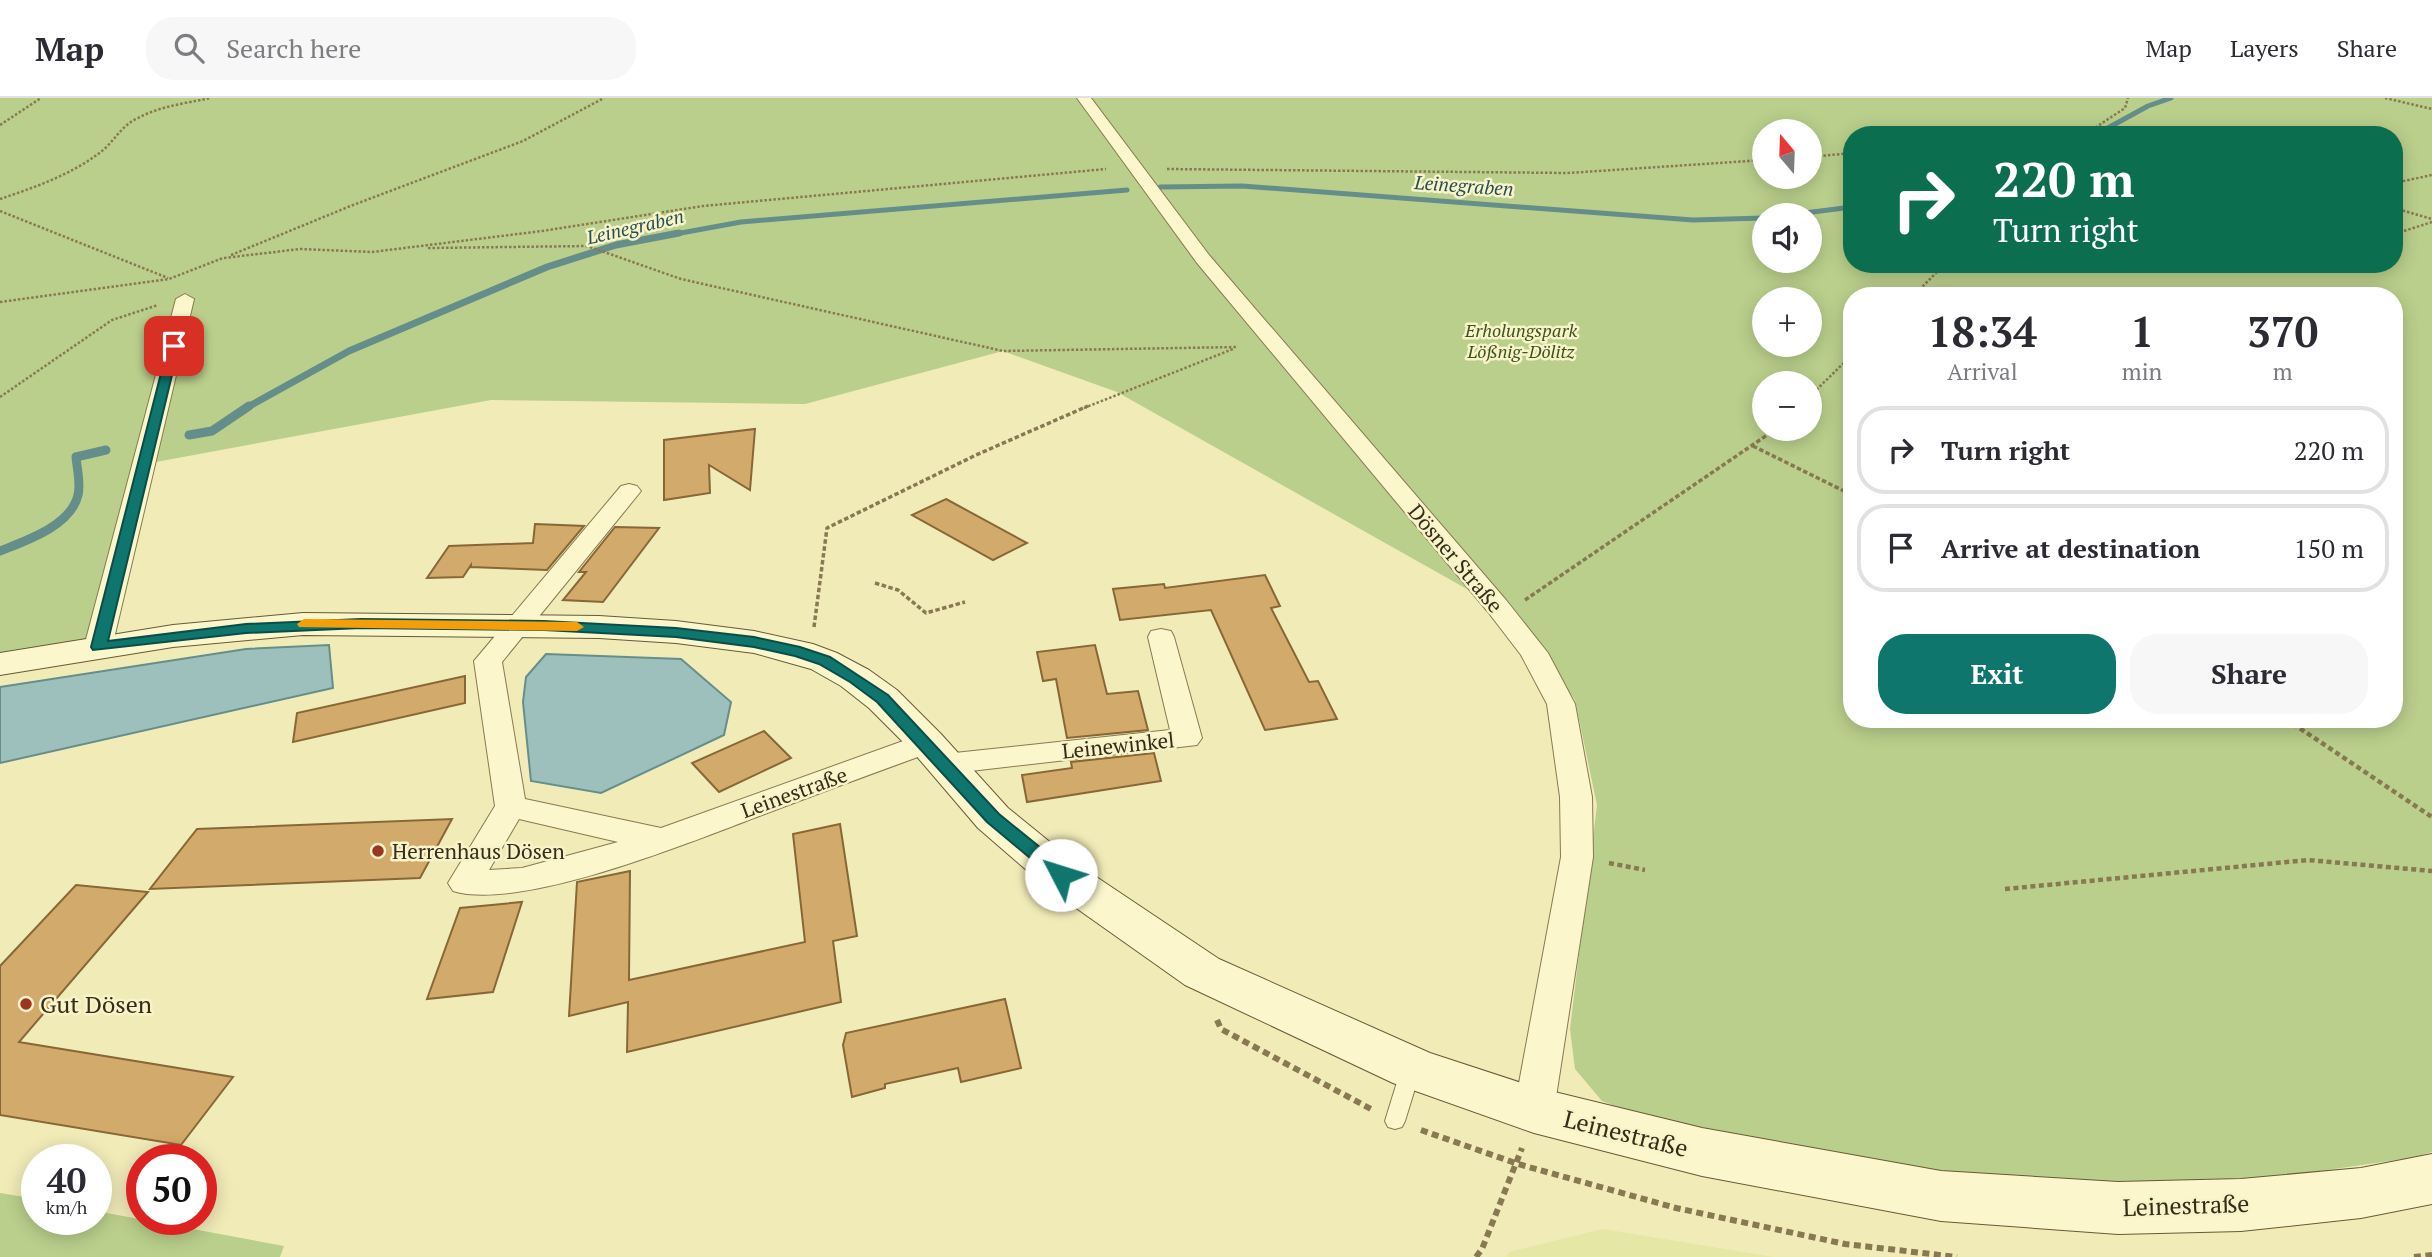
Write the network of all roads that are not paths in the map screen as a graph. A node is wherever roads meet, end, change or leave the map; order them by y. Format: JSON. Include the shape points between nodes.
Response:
{"nodes":[{"id":1,"x":1084,"y":98,"type":"edge"},
{"id":2,"x":185,"y":299,"type":"dead end"},
{"id":3,"x":629,"y":491,"type":"dead end"},
{"id":4,"x":517,"y":625,"type":"junction"},
{"id":5,"x":1161,"y":637,"type":"dead end"},
{"id":6,"x":98,"y":647,"type":"junction"},
{"id":7,"x":0,"y":664,"type":"edge"},
{"id":8,"x":936,"y":754,"type":"junction"},
{"id":9,"x":511,"y":806,"type":"junction"},
{"id":10,"x":662,"y":840,"type":"junction"},
{"id":11,"x":1412,"y":1068,"type":"junction"},
{"id":12,"x":1534,"y":1110,"type":"junction"},
{"id":13,"x":1395,"y":1121,"type":"road end"},
{"id":14,"x":2432,"y":1179,"type":"edge"}],
"edges":[{"from":1,"to":12,"type":"street","name":"Dösner Straße","via":[[1203,259],[1534,653],[1561,704],[1576,797],[1577,857]]},
{"from":2,"to":6,"type":"street"},
{"from":3,"to":4,"type":"street"},
{"from":4,"to":6,"type":"main road","name":"Leinestraße","via":[[303,624]]},
{"from":4,"to":8,"type":"main road","name":"Leinestraße","via":[[676,632],[800,652],[855,678],[883,699]]},
{"from":4,"to":9,"type":"street","via":[[488,661]]},
{"from":5,"to":8,"type":"street","name":"Leinewinkel","via":[[1187,738]]},
{"from":6,"to":7,"type":"main road","name":"Leinestraße"},
{"from":8,"to":10,"type":"street","name":"Leinestraße"},
{"from":8,"to":11,"type":"main road","name":"Leinestraße","via":[[993,818],[1061,875],[1202,972]]},
{"from":9,"to":10,"type":"street"},
{"from":9,"to":10,"type":"street","name":"Leinestraße","via":[[465,883],[522,880]]},
{"from":11,"to":12,"type":"main road","name":"Leinestraße"},
{"from":11,"to":13,"type":"lane"},
{"from":12,"to":14,"type":"main road","name":"Leinestraße","via":[[1702,1152],[1941,1196],[2118,1208],[2241,1205],[2361,1193]]}]}
